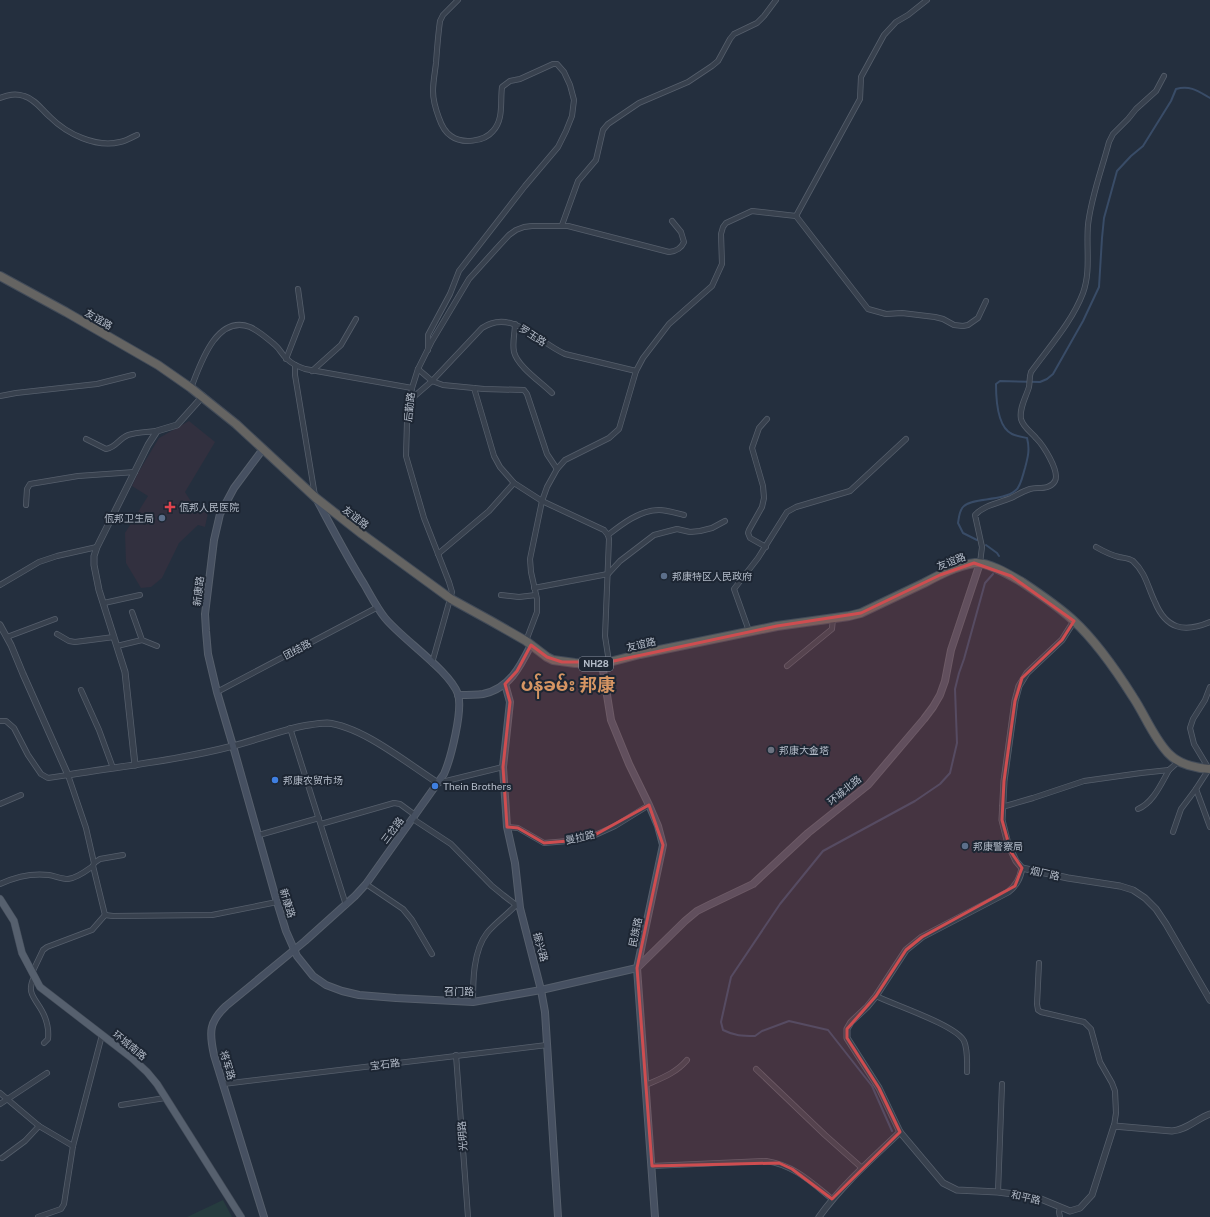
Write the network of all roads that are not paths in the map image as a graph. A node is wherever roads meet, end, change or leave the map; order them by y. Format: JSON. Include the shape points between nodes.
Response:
{"nodes":[{"id":1,"x":458,"y":0,"type":"edge"},
{"id":2,"x":776,"y":0,"type":"edge"},
{"id":3,"x":927,"y":0,"type":"edge"},
{"id":4,"x":1164,"y":76,"type":"dead end"},
{"id":5,"x":0,"y":98,"type":"edge"},
{"id":6,"x":137,"y":135,"type":"dead end"},
{"id":7,"x":796,"y":216,"type":"junction"},
{"id":8,"x":672,"y":221,"type":"dead end"},
{"id":9,"x":562,"y":225,"type":"junction"},
{"id":10,"x":0,"y":276,"type":"edge"},
{"id":11,"x":298,"y":289,"type":"dead end"},
{"id":12,"x":986,"y":301,"type":"dead end"},
{"id":13,"x":356,"y":320,"type":"dead end"},
{"id":14,"x":515,"y":324,"type":"junction"},
{"id":15,"x":428,"y":350,"type":"junction"},
{"id":16,"x":286,"y":358,"type":"junction"},
{"id":17,"x":295,"y":365,"type":"junction"},
{"id":18,"x":418,"y":369,"type":"junction"},
{"id":19,"x":312,"y":370,"type":"junction"},
{"id":20,"x":636,"y":371,"type":"junction"},
{"id":21,"x":133,"y":375,"type":"dead end"},
{"id":22,"x":432,"y":381,"type":"junction"},
{"id":23,"x":191,"y":388,"type":"junction"},
{"id":24,"x":412,"y":388,"type":"junction"},
{"id":25,"x":474,"y":388,"type":"junction"},
{"id":26,"x":552,"y":392,"type":"dead end"},
{"id":27,"x":0,"y":396,"type":"edge"},
{"id":28,"x":203,"y":396,"type":"junction"},
{"id":29,"x":410,"y":400,"type":"junction"},
{"id":30,"x":767,"y":419,"type":"dead end"},
{"id":31,"x":157,"y":431,"type":"junction"},
{"id":32,"x":86,"y":439,"type":"dead end"},
{"id":33,"x":906,"y":439,"type":"dead end"},
{"id":34,"x":263,"y":449,"type":"junction"},
{"id":35,"x":557,"y":469,"type":"junction"},
{"id":36,"x":135,"y":472,"type":"junction"},
{"id":37,"x":514,"y":483,"type":"junction"},
{"id":38,"x":316,"y":498,"type":"junction"},
{"id":39,"x":542,"y":501,"type":"junction"},
{"id":40,"x":26,"y":505,"type":"dead end"},
{"id":41,"x":684,"y":515,"type":"dead end"},
{"id":42,"x":725,"y":521,"type":"dead end"},
{"id":43,"x":608,"y":535,"type":"junction"},
{"id":44,"x":97,"y":547,"type":"junction"},
{"id":45,"x":766,"y":547,"type":"junction"},
{"id":46,"x":1096,"y":547,"type":"dead end"},
{"id":47,"x":438,"y":554,"type":"junction"},
{"id":48,"x":980,"y":563,"type":"junction"},
{"id":49,"x":608,"y":574,"type":"junction"},
{"id":50,"x":0,"y":585,"type":"edge"},
{"id":51,"x":534,"y":588,"type":"junction"},
{"id":52,"x":140,"y":594,"type":"dead end"},
{"id":53,"x":501,"y":595,"type":"dead end"},
{"id":54,"x":536,"y":595,"type":"junction"},
{"id":55,"x":451,"y":599,"type":"junction"},
{"id":56,"x":104,"y":604,"type":"junction"},
{"id":57,"x":378,"y":607,"type":"junction"},
{"id":58,"x":132,"y":612,"type":"dead end"},
{"id":59,"x":833,"y":618,"type":"junction"},
{"id":60,"x":55,"y":619,"type":"dead end"},
{"id":61,"x":1074,"y":621,"type":"junction"},
{"id":62,"x":1210,"y":622,"type":"edge"},
{"id":63,"x":0,"y":625,"type":"edge"},
{"id":64,"x":749,"y":631,"type":"junction"},
{"id":65,"x":57,"y":634,"type":"dead end"},
{"id":66,"x":7,"y":637,"type":"junction"},
{"id":67,"x":114,"y":637,"type":"junction"},
{"id":68,"x":142,"y":640,"type":"junction"},
{"id":69,"x":528,"y":643,"type":"junction"},
{"id":70,"x":117,"y":646,"type":"junction"},
{"id":71,"x":157,"y":646,"type":"dead end"},
{"id":72,"x":432,"y":663,"type":"junction"},
{"id":73,"x":605,"y":663,"type":"junction"},
{"id":74,"x":787,"y":666,"type":"dead end"},
{"id":75,"x":505,"y":684,"type":"junction"},
{"id":76,"x":1210,"y":687,"type":"edge"},
{"id":77,"x":81,"y":690,"type":"dead end"},
{"id":78,"x":217,"y":692,"type":"junction"},
{"id":79,"x":458,"y":695,"type":"junction"},
{"id":80,"x":1208,"y":701,"type":"edge"},
{"id":81,"x":0,"y":721,"type":"edge"},
{"id":82,"x":290,"y":728,"type":"junction"},
{"id":83,"x":233,"y":746,"type":"junction"},
{"id":84,"x":1179,"y":762,"type":"junction"},
{"id":85,"x":135,"y":765,"type":"junction"},
{"id":86,"x":503,"y":767,"type":"junction"},
{"id":87,"x":113,"y":768,"type":"junction"},
{"id":88,"x":1210,"y":769,"type":"edge"},
{"id":89,"x":1169,"y":770,"type":"junction"},
{"id":90,"x":68,"y":775,"type":"junction"},
{"id":91,"x":438,"y":783,"type":"junction"},
{"id":92,"x":1196,"y":789,"type":"junction"},
{"id":93,"x":21,"y":794,"type":"dead end"},
{"id":94,"x":0,"y":804,"type":"edge"},
{"id":95,"x":650,"y":805,"type":"junction"},
{"id":96,"x":1002,"y":806,"type":"junction"},
{"id":97,"x":1138,"y":809,"type":"dead end"},
{"id":98,"x":414,"y":817,"type":"junction"},
{"id":99,"x":319,"y":818,"type":"junction"},
{"id":100,"x":321,"y":824,"type":"junction"},
{"id":101,"x":507,"y":827,"type":"junction"},
{"id":102,"x":1210,"y":827,"type":"edge"},
{"id":103,"x":1173,"y":832,"type":"dead end"},
{"id":104,"x":259,"y":836,"type":"junction"},
{"id":105,"x":123,"y":855,"type":"dead end"},
{"id":106,"x":93,"y":865,"type":"junction"},
{"id":107,"x":1022,"y":868,"type":"junction"},
{"id":108,"x":0,"y":884,"type":"edge"},
{"id":109,"x":366,"y":884,"type":"junction"},
{"id":110,"x":0,"y":899,"type":"edge"},
{"id":111,"x":277,"y":902,"type":"junction"},
{"id":112,"x":346,"y":905,"type":"junction"},
{"id":113,"x":518,"y":906,"type":"junction"},
{"id":114,"x":105,"y":915,"type":"junction"},
{"id":115,"x":294,"y":950,"type":"junction"},
{"id":116,"x":432,"y":954,"type":"dead end"},
{"id":117,"x":1039,"y":963,"type":"dead end"},
{"id":118,"x":638,"y":968,"type":"junction"},
{"id":119,"x":33,"y":975,"type":"junction"},
{"id":120,"x":541,"y":990,"type":"junction"},
{"id":121,"x":876,"y":996,"type":"junction"},
{"id":122,"x":1210,"y":1000,"type":"edge"},
{"id":123,"x":473,"y":1002,"type":"junction"},
{"id":124,"x":102,"y":1034,"type":"junction"},
{"id":125,"x":44,"y":1043,"type":"dead end"},
{"id":126,"x":547,"y":1045,"type":"junction"},
{"id":127,"x":456,"y":1055,"type":"junction"},
{"id":128,"x":687,"y":1060,"type":"dead end"},
{"id":129,"x":756,"y":1069,"type":"dead end"},
{"id":130,"x":47,"y":1072,"type":"dead end"},
{"id":131,"x":967,"y":1072,"type":"dead end"},
{"id":132,"x":223,"y":1084,"type":"junction"},
{"id":133,"x":1002,"y":1084,"type":"dead end"},
{"id":134,"x":646,"y":1085,"type":"junction"},
{"id":135,"x":0,"y":1093,"type":"edge"},
{"id":136,"x":165,"y":1098,"type":"junction"},
{"id":137,"x":7,"y":1100,"type":"junction"},
{"id":138,"x":0,"y":1104,"type":"edge"},
{"id":139,"x":121,"y":1105,"type":"dead end"},
{"id":140,"x":1210,"y":1114,"type":"edge"},
{"id":141,"x":39,"y":1126,"type":"junction"},
{"id":142,"x":1114,"y":1126,"type":"junction"},
{"id":143,"x":900,"y":1132,"type":"junction"},
{"id":144,"x":73,"y":1146,"type":"junction"},
{"id":145,"x":2,"y":1158,"type":"dead end"},
{"id":146,"x":652,"y":1166,"type":"junction"},
{"id":147,"x":862,"y":1168,"type":"junction"},
{"id":148,"x":998,"y":1192,"type":"junction"},
{"id":149,"x":832,"y":1199,"type":"junction"},
{"id":150,"x":1060,"y":1208,"type":"junction"},
{"id":151,"x":38,"y":1217,"type":"edge"},
{"id":152,"x":241,"y":1217,"type":"edge"},
{"id":153,"x":264,"y":1217,"type":"edge"},
{"id":154,"x":468,"y":1217,"type":"edge"},
{"id":155,"x":558,"y":1217,"type":"edge"},
{"id":156,"x":655,"y":1217,"type":"edge"},
{"id":157,"x":819,"y":1217,"type":"edge"},
{"id":158,"x":1060,"y":1217,"type":"edge"}],
"edges":[{"from":1,"to":15,"type":"street","via":[[440,21],[433,92],[439,119],[450,136],[469,141],[490,134],[499,120],[502,87],[510,81],[553,64],[557,64],[564,72],[574,100],[572,116],[558,147],[459,272],[428,335]]},
{"from":2,"to":9,"type":"street","via":[[762,19],[734,34],[712,66],[688,82],[639,103],[608,124],[603,130],[596,160],[578,181]]},
{"from":3,"to":7,"type":"street","via":[[896,22],[884,35],[861,77],[860,99]]},
{"from":4,"to":48,"type":"street","via":[[1156,91],[1136,109],[1109,142],[1090,214],[1088,267],[1083,293],[1066,325],[1029,378],[1021,420],[1046,452],[1055,472],[1055,482],[1049,487],[1030,489],[980,509],[975,515],[982,547]]},
{"from":5,"to":6,"type":"street","via":[[13,94],[33,100],[64,129],[89,140],[103,143],[120,142]]},
{"from":7,"to":12,"type":"street","via":[[868,310],[886,314],[934,317],[962,326],[978,318]]},
{"from":7,"to":20,"type":"street","via":[[752,211],[726,223],[721,234],[722,264],[712,286],[669,324]]},
{"from":8,"to":9,"type":"street","via":[[682,232],[684,242],[679,250],[669,252]]},
{"from":9,"to":15,"type":"street","via":[[524,227],[509,235],[469,279]]},
{"from":10,"to":23,"type":"highway","name":"友谊路","number":"NH28","via":[[158,365]]},
{"from":11,"to":16,"type":"street","via":[[302,318]]},
{"from":13,"to":19,"type":"street","via":[[341,345]]},
{"from":14,"to":20,"type":"street","name":"罗玉路","via":[[565,354]]},
{"from":14,"to":22,"type":"street","name":"罗玉路","via":[[496,322],[482,328]]},
{"from":14,"to":26,"type":"street","via":[[514,348],[519,363]]},
{"from":15,"to":18,"type":"street"},
{"from":16,"to":17,"type":"street","name":"后勤路"},
{"from":16,"to":23,"type":"street","name":"后勤路","via":[[276,346],[250,327],[226,328],[208,349]]},
{"from":17,"to":19,"type":"street","name":"后勤路"},
{"from":17,"to":38,"type":"street"},
{"from":18,"to":22,"type":"street"},
{"from":18,"to":24,"type":"street"},
{"from":19,"to":24,"type":"street","name":"后勤路"},
{"from":20,"to":35,"type":"street","via":[[619,429],[609,438],[565,460]]},
{"from":21,"to":27,"type":"street","via":[[97,384]]},
{"from":22,"to":25,"type":"street","via":[[443,385]]},
{"from":22,"to":29,"type":"street","name":"罗玉路"},
{"from":23,"to":28,"type":"highway","name":"友谊路","number":"NH28"},
{"from":24,"to":29,"type":"street","name":"后勤路"},
{"from":25,"to":35,"type":"street","via":[[524,390],[547,454]]},
{"from":25,"to":37,"type":"street","via":[[494,456]]},
{"from":28,"to":31,"type":"street","via":[[177,425]]},
{"from":28,"to":34,"type":"highway","name":"友谊路","number":"NH28"},
{"from":29,"to":47,"type":"street","name":"后勤路","via":[[406,456],[424,518]]},
{"from":30,"to":45,"type":"street","via":[[759,428],[752,448],[764,498],[748,533],[750,538]]},
{"from":31,"to":32,"type":"street","via":[[129,435],[113,448],[106,449]]},
{"from":31,"to":36,"type":"street"},
{"from":33,"to":45,"type":"street","via":[[850,491],[787,512]]},
{"from":34,"to":38,"type":"highway","name":"友谊路","number":"NH28"},
{"from":34,"to":78,"type":"main road","name":"新康路","via":[[234,488],[220,514],[214,540],[205,614],[208,654]]},
{"from":35,"to":39,"type":"street"},
{"from":36,"to":40,"type":"street","via":[[78,476],[30,484],[27,489]]},
{"from":36,"to":44,"type":"street"},
{"from":37,"to":39,"type":"street"},
{"from":37,"to":47,"type":"street","via":[[489,511]]},
{"from":38,"to":55,"type":"highway","name":"友谊路","number":"NH28"},
{"from":38,"to":57,"type":"main road"},
{"from":39,"to":43,"type":"street","via":[[604,530]]},
{"from":39,"to":51,"type":"street","via":[[530,559]]},
{"from":41,"to":43,"type":"street","via":[[658,510],[639,514]]},
{"from":42,"to":49,"type":"street","via":[[700,531],[677,529],[654,535],[620,561]]},
{"from":43,"to":49,"type":"street"},
{"from":44,"to":50,"type":"street","via":[[39,562]]},
{"from":44,"to":56,"type":"street","via":[[94,565]]},
{"from":45,"to":64,"type":"street","via":[[734,589]]},
{"from":46,"to":62,"type":"street","via":[[1109,554],[1132,560],[1148,582],[1159,612],[1175,626],[1190,628]]},
{"from":47,"to":55,"type":"street","name":"后勤路","via":[[451,587]]},
{"from":48,"to":59,"type":"highway","name":"友谊路","number":"NH28","via":[[940,575],[861,613]]},
{"from":48,"to":61,"type":"highway","name":"友谊路","via":[[1011,576],[1039,593]]},
{"from":48,"to":118,"type":"main road","name":"环城北路","via":[[951,650],[945,681],[933,707],[924,719],[858,794],[808,833],[753,884],[697,911]]},
{"from":49,"to":51,"type":"street"},
{"from":49,"to":73,"type":"street"},
{"from":51,"to":54,"type":"street"},
{"from":52,"to":56,"type":"street"},
{"from":53,"to":54,"type":"street"},
{"from":54,"to":69,"type":"street","via":[[536,612]]},
{"from":55,"to":69,"type":"highway","name":"友谊路","number":"NH28"},
{"from":55,"to":72,"type":"street","name":"后勤路"},
{"from":56,"to":67,"type":"street"},
{"from":57,"to":72,"type":"main road","via":[[391,625]]},
{"from":57,"to":78,"type":"street","name":"团结路"},
{"from":58,"to":68,"type":"street"},
{"from":59,"to":64,"type":"highway","name":"友谊路","number":"NH28"},
{"from":59,"to":74,"type":"street","via":[[832,629]]},
{"from":60,"to":66,"type":"street"},
{"from":61,"to":84,"type":"highway","name":"友谊路","via":[[1111,664],[1160,743]]},
{"from":61,"to":96,"type":"street","name":"烟厂路","via":[[1062,640],[1027,673],[1019,686]]},
{"from":63,"to":66,"type":"street"},
{"from":64,"to":73,"type":"highway","name":"友谊路","number":"NH28"},
{"from":65,"to":67,"type":"street","via":[[75,642]]},
{"from":66,"to":90,"type":"street"},
{"from":67,"to":70,"type":"street"},
{"from":68,"to":70,"type":"street"},
{"from":68,"to":71,"type":"street"},
{"from":69,"to":73,"type":"highway","name":"友谊路","number":"NH28","via":[[547,657],[562,662]]},
{"from":69,"to":75,"type":"main road","via":[[517,671]]},
{"from":70,"to":85,"type":"street","via":[[127,684]]},
{"from":72,"to":79,"type":"main road","via":[[443,673]]},
{"from":73,"to":95,"type":"main road","name":"民族路","via":[[611,720]]},
{"from":75,"to":79,"type":"main road","via":[[482,694]]},
{"from":75,"to":86,"type":"main road","name":"振兴路","via":[[510,702]]},
{"from":76,"to":80,"type":"street"},
{"from":77,"to":87,"type":"street"},
{"from":78,"to":83,"type":"main road","name":"新康路"},
{"from":79,"to":91,"type":"main road","name":"三岔路","via":[[457,728],[449,763]]},
{"from":80,"to":88,"type":"street","via":[[1193,719],[1190,728],[1194,744]]},
{"from":81,"to":90,"type":"street","via":[[6,721],[14,728],[41,774],[48,778]]},
{"from":82,"to":83,"type":"street"},
{"from":82,"to":91,"type":"street","via":[[326,723],[358,733]]},
{"from":82,"to":99,"type":"street"},
{"from":83,"to":85,"type":"street"},
{"from":83,"to":104,"type":"main road","name":"新康路"},
{"from":84,"to":88,"type":"highway","name":"友谊路"},
{"from":84,"to":89,"type":"street"},
{"from":85,"to":87,"type":"street"},
{"from":86,"to":91,"type":"street"},
{"from":86,"to":101,"type":"main road","name":"振兴路"},
{"from":87,"to":90,"type":"street"},
{"from":88,"to":92,"type":"street"},
{"from":89,"to":96,"type":"street","via":[[1084,781]]},
{"from":89,"to":97,"type":"street","via":[[1150,801]]},
{"from":90,"to":106,"type":"street","via":[[86,828]]},
{"from":91,"to":98,"type":"main road","name":"三岔路"},
{"from":92,"to":102,"type":"street"},
{"from":92,"to":103,"type":"street","via":[[1181,809]]},
{"from":93,"to":94,"type":"street"},
{"from":95,"to":101,"type":"street","name":"曼拉路","via":[[593,836],[568,841],[544,843],[518,828]]},
{"from":95,"to":118,"type":"main road","name":"民族路","via":[[663,846]]},
{"from":96,"to":107,"type":"street","name":"烟厂路","via":[[1002,820],[1011,852]]},
{"from":98,"to":100,"type":"street","via":[[400,804],[394,803]]},
{"from":98,"to":109,"type":"main road","name":"三岔路"},
{"from":98,"to":113,"type":"street","via":[[451,844],[492,886]]},
{"from":99,"to":100,"type":"street"},
{"from":99,"to":104,"type":"street"},
{"from":100,"to":112,"type":"street"},
{"from":101,"to":113,"type":"main road","name":"振兴路","via":[[515,864]]},
{"from":104,"to":111,"type":"main road","name":"新康路"},
{"from":105,"to":106,"type":"street","via":[[100,859]]},
{"from":106,"to":108,"type":"street","via":[[82,874],[67,879],[30,875],[12,878]]},
{"from":106,"to":114,"type":"street"},
{"from":107,"to":121,"type":"street","name":"和平路","via":[[1020,878],[1008,892],[922,937],[906,950]]},
{"from":107,"to":122,"type":"street","name":"烟厂路","via":[[1120,886],[1133,890],[1145,898],[1166,924]]},
{"from":109,"to":112,"type":"main road","name":"三岔路"},
{"from":109,"to":116,"type":"street","via":[[403,909]]},
{"from":110,"to":119,"type":"main road","name":"环城南路","via":[[14,921],[22,953]]},
{"from":111,"to":114,"type":"street","via":[[212,915]]},
{"from":111,"to":115,"type":"main road","name":"新康路"},
{"from":112,"to":115,"type":"main road","name":"三岔路"},
{"from":113,"to":120,"type":"main road","name":"振兴路"},
{"from":113,"to":123,"type":"street","via":[[486,934],[479,949],[472,978]]},
{"from":114,"to":119,"type":"street","via":[[92,930],[43,950]]},
{"from":115,"to":123,"type":"main road","name":"召门路","via":[[313,976],[326,985],[342,991],[396,998]]},
{"from":115,"to":132,"type":"main road","name":"将军路","via":[[215,1018],[212,1025],[212,1044]]},
{"from":117,"to":142,"type":"street","via":[[1038,1010],[1084,1022],[1089,1026],[1100,1062],[1115,1091]]},
{"from":118,"to":120,"type":"main road","name":"召门路"},
{"from":118,"to":134,"type":"main road","name":"民族路"},
{"from":119,"to":124,"type":"main road","name":"环城南路","via":[[40,987]]},
{"from":119,"to":125,"type":"street","via":[[30,985],[32,993],[49,1032]]},
{"from":120,"to":123,"type":"main road","name":"召门路"},
{"from":120,"to":126,"type":"main road","name":"振兴路"},
{"from":121,"to":131,"type":"street","via":[[927,1017],[962,1037],[966,1046]]},
{"from":121,"to":143,"type":"street","name":"和平路","via":[[851,1022],[847,1029],[847,1038],[879,1088]]},
{"from":124,"to":136,"type":"main road","name":"环城南路","via":[[147,1072]]},
{"from":124,"to":144,"type":"street"},
{"from":126,"to":127,"type":"street","name":"宝石路"},
{"from":126,"to":155,"type":"main road","name":"振兴路"},
{"from":127,"to":132,"type":"street","name":"宝石路"},
{"from":127,"to":154,"type":"street","name":"光明路"},
{"from":128,"to":134,"type":"street","via":[[671,1075]]},
{"from":129,"to":147,"type":"street"},
{"from":130,"to":137,"type":"street"},
{"from":132,"to":153,"type":"main road","name":"将军路"},
{"from":133,"to":148,"type":"street"},
{"from":134,"to":146,"type":"main road","name":"民族路"},
{"from":135,"to":137,"type":"street"},
{"from":136,"to":139,"type":"street"},
{"from":136,"to":152,"type":"main road","name":"环城南路"},
{"from":137,"to":138,"type":"street"},
{"from":137,"to":141,"type":"street"},
{"from":140,"to":142,"type":"street","via":[[1184,1129],[1172,1132]]},
{"from":141,"to":144,"type":"street"},
{"from":141,"to":145,"type":"street","via":[[25,1141]]},
{"from":142,"to":150,"type":"street","name":"和平路","via":[[1092,1195],[1077,1210]]},
{"from":143,"to":147,"type":"street"},
{"from":143,"to":148,"type":"street","name":"和平路","via":[[943,1183],[957,1190]]},
{"from":144,"to":151,"type":"street","via":[[64,1204],[60,1209]]},
{"from":146,"to":149,"type":"street","via":[[766,1161],[779,1163],[792,1168]]},
{"from":146,"to":156,"type":"main road","name":"民族路"},
{"from":147,"to":149,"type":"street"},
{"from":148,"to":150,"type":"street","name":"和平路","via":[[1036,1197]]},
{"from":149,"to":157,"type":"street"},
{"from":150,"to":158,"type":"street"}]}
